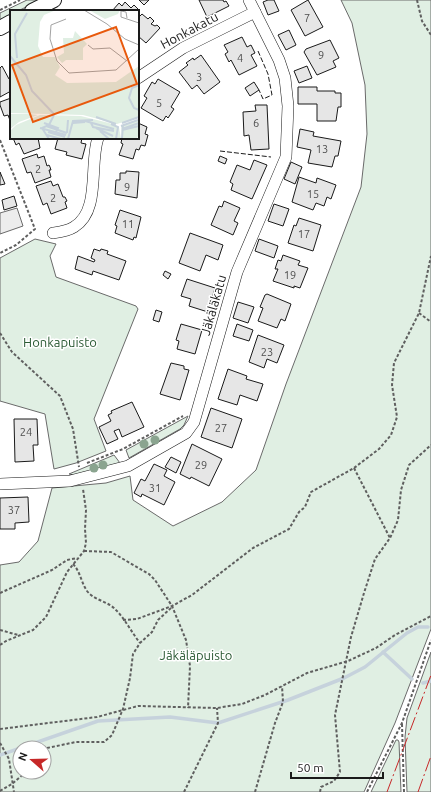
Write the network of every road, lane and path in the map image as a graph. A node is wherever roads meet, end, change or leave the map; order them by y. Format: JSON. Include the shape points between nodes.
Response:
{"nodes":[{"id":1,"x":20,"y":0,"type":"edge"},
{"id":2,"x":54,"y":0,"type":"edge"},
{"id":3,"x":250,"y":0,"type":"edge"},
{"id":4,"x":417,"y":0,"type":"edge"},
{"id":5,"x":0,"y":10,"type":"edge"},
{"id":6,"x":34,"y":10,"type":"edge"},
{"id":7,"x":255,"y":12,"type":"junction"},
{"id":8,"x":10,"y":23,"type":"edge"},
{"id":9,"x":0,"y":28,"type":"edge"},
{"id":10,"x":431,"y":35,"type":"edge"},
{"id":11,"x":139,"y":77,"type":"edge"},
{"id":12,"x":98,"y":139,"type":"edge"},
{"id":13,"x":0,"y":140,"type":"edge"},
{"id":14,"x":53,"y":233,"type":"dead end"},
{"id":15,"x":0,"y":253,"type":"edge"},
{"id":16,"x":431,"y":256,"type":"edge"},
{"id":17,"x":419,"y":314,"type":"junction"},
{"id":18,"x":431,"y":322,"type":"edge"},
{"id":19,"x":0,"y":333,"type":"edge"},
{"id":20,"x":188,"y":412,"type":"dead end"},
{"id":21,"x":431,"y":445,"type":"edge"},
{"id":22,"x":79,"y":467,"type":"junction"},
{"id":23,"x":354,"y":468,"type":"junction"},
{"id":24,"x":75,"y":469,"type":"dead end"},
{"id":25,"x":82,"y":479,"type":"junction"},
{"id":26,"x":0,"y":484,"type":"edge"},
{"id":27,"x":390,"y":538,"type":"junction"},
{"id":28,"x":84,"y":551,"type":"junction"},
{"id":29,"x":78,"y":558,"type":"junction"},
{"id":30,"x":73,"y":564,"type":"junction"},
{"id":31,"x":0,"y":593,"type":"edge"},
{"id":32,"x":172,"y":606,"type":"junction"},
{"id":33,"x":431,"y":616,"type":"edge"},
{"id":34,"x":123,"y":620,"type":"junction"},
{"id":35,"x":0,"y":630,"type":"edge"},
{"id":36,"x":19,"y":635,"type":"junction"},
{"id":37,"x":431,"y":640,"type":"edge"},
{"id":38,"x":140,"y":643,"type":"junction"},
{"id":39,"x":0,"y":646,"type":"edge"},
{"id":40,"x":348,"y":660,"type":"junction"},
{"id":41,"x":282,"y":686,"type":"junction"},
{"id":42,"x":188,"y":708,"type":"junction"},
{"id":43,"x":217,"y":708,"type":"junction"},
{"id":44,"x":123,"y":709,"type":"junction"},
{"id":45,"x":402,"y":723,"type":"junction"},
{"id":46,"x":0,"y":729,"type":"edge"},
{"id":47,"x":0,"y":743,"type":"edge"},
{"id":48,"x":52,"y":747,"type":"edge"},
{"id":49,"x":17,"y":780,"type":"edge"},
{"id":50,"x":12,"y":784,"type":"junction"},
{"id":51,"x":0,"y":791,"type":"edge"},
{"id":52,"x":14,"y":792,"type":"edge"},
{"id":53,"x":184,"y":792,"type":"edge"},
{"id":54,"x":254,"y":792,"type":"edge"},
{"id":55,"x":320,"y":792,"type":"edge"},
{"id":56,"x":367,"y":792,"type":"edge"},
{"id":57,"x":404,"y":792,"type":"edge"}],
"edges":[{"from":1,"to":5,"type":"path"},
{"from":2,"to":6,"type":"street"},
{"from":3,"to":7,"type":"street","name":"Jäkäläkatu"},
{"from":4,"to":10,"type":"path","via":[[422,21]]},
{"from":7,"to":11,"type":"street","name":"Honkakatu","via":[[182,48]]},
{"from":7,"to":25,"type":"street","name":"Jäkäläkatu","via":[[286,78],[286,157],[237,272],[194,422],[186,433],[128,466]]},
{"from":8,"to":9,"type":"street"},
{"from":12,"to":14,"type":"street","via":[[88,208],[76,226]]},
{"from":13,"to":15,"type":"path","via":[[35,229],[16,245]]},
{"from":16,"to":17,"type":"path"},
{"from":17,"to":18,"type":"path"},
{"from":17,"to":23,"type":"path","via":[[394,362],[392,385],[397,417],[391,435],[379,450]]},
{"from":19,"to":22,"type":"path","via":[[12,352],[60,396],[73,429]]},
{"from":20,"to":22,"type":"path","via":[[151,435]]},
{"from":21,"to":27,"type":"path","via":[[409,465],[401,490],[398,520]]},
{"from":22,"to":24,"type":"path"},
{"from":22,"to":25,"type":"path"},
{"from":23,"to":27,"type":"path"},
{"from":23,"to":32,"type":"path","via":[[311,492],[305,507],[289,529],[252,548],[198,591]]},
{"from":25,"to":26,"type":"street","name":"Jäkäläkatu"},
{"from":25,"to":28,"type":"path","via":[[86,510]]},
{"from":27,"to":40,"type":"path","via":[[375,559],[351,637]]},
{"from":28,"to":29,"type":"path"},
{"from":28,"to":32,"type":"path","via":[[111,552],[149,574]]},
{"from":29,"to":30,"type":"path"},
{"from":29,"to":31,"type":"path","via":[[67,560],[52,570]]},
{"from":30,"to":34,"type":"path","via":[[88,592],[116,610]]},
{"from":30,"to":36,"type":"path","via":[[46,618],[33,630]]},
{"from":32,"to":34,"type":"path","via":[[137,620]]},
{"from":32,"to":38,"type":"path"},
{"from":32,"to":42,"type":"path","via":[[186,640],[190,666]]},
{"from":33,"to":40,"type":"path","via":[[376,648]]},
{"from":34,"to":38,"type":"path"},
{"from":35,"to":36,"type":"path"},
{"from":36,"to":39,"type":"path"},
{"from":37,"to":45,"type":"path"},
{"from":38,"to":44,"type":"path","via":[[133,654]]},
{"from":40,"to":41,"type":"path","via":[[307,673]]},
{"from":40,"to":55,"type":"path","via":[[335,715],[340,772],[334,781],[321,787]]},
{"from":41,"to":43,"type":"path","via":[[242,704]]},
{"from":41,"to":54,"type":"path","via":[[283,702]]},
{"from":42,"to":43,"type":"path"},
{"from":42,"to":44,"type":"path","via":[[138,706]]},
{"from":43,"to":53,"type":"path","via":[[218,723]]},
{"from":44,"to":46,"type":"path","via":[[97,717]]},
{"from":44,"to":48,"type":"path","via":[[112,735],[104,742],[76,742]]},
{"from":45,"to":56,"type":"path"},
{"from":45,"to":57,"type":"path"},
{"from":47,"to":50,"type":"path","via":[[12,769]]},
{"from":49,"to":50,"type":"path"},
{"from":50,"to":51,"type":"path"},
{"from":50,"to":52,"type":"path"}]}
